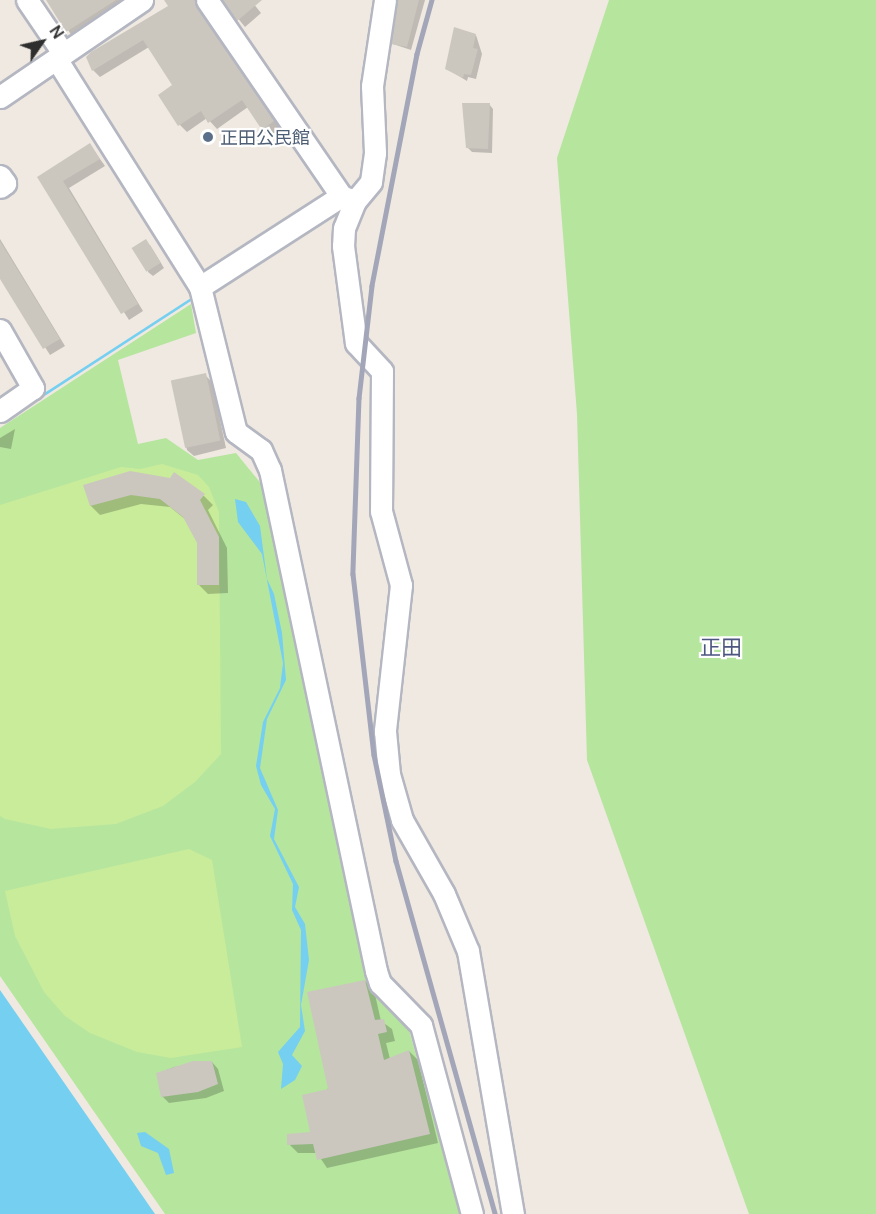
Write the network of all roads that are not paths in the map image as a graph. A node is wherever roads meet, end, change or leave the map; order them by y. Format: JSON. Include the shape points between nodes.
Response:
{"nodes":[{"id":1,"x":27,"y":0,"type":"edge"},
{"id":2,"x":142,"y":0,"type":"edge"},
{"id":3,"x":207,"y":0,"type":"edge"},
{"id":4,"x":385,"y":0,"type":"edge"},
{"id":5,"x":60,"y":57,"type":"junction"},
{"id":6,"x":0,"y":97,"type":"edge"},
{"id":7,"x":0,"y":176,"type":"edge"},
{"id":8,"x":0,"y":187,"type":"edge"},
{"id":9,"x":348,"y":199,"type":"junction"},
{"id":10,"x":200,"y":287,"type":"junction"},
{"id":11,"x":0,"y":330,"type":"edge"},
{"id":12,"x":0,"y":411,"type":"edge"},
{"id":13,"x":472,"y":1214,"type":"edge"},
{"id":14,"x":513,"y":1214,"type":"edge"}],
"edges":[{"from":1,"to":5,"type":"street"},
{"from":2,"to":5,"type":"street"},
{"from":3,"to":9,"type":"street"},
{"from":4,"to":9,"type":"street","via":[[372,86],[375,153],[371,182]]},
{"from":5,"to":6,"type":"street"},
{"from":5,"to":10,"type":"street"},
{"from":7,"to":8,"type":"street","via":[[5,183]]},
{"from":9,"to":10,"type":"street"},
{"from":9,"to":14,"type":"street","via":[[343,265],[353,299],[356,343],[382,371],[381,512],[401,585],[386,731],[389,774],[402,820],[444,894],[468,951]]},
{"from":10,"to":13,"type":"street","via":[[236,432],[261,450],[270,470],[376,971],[380,983],[421,1025]]},
{"from":11,"to":12,"type":"street","via":[[33,388]]}]}
